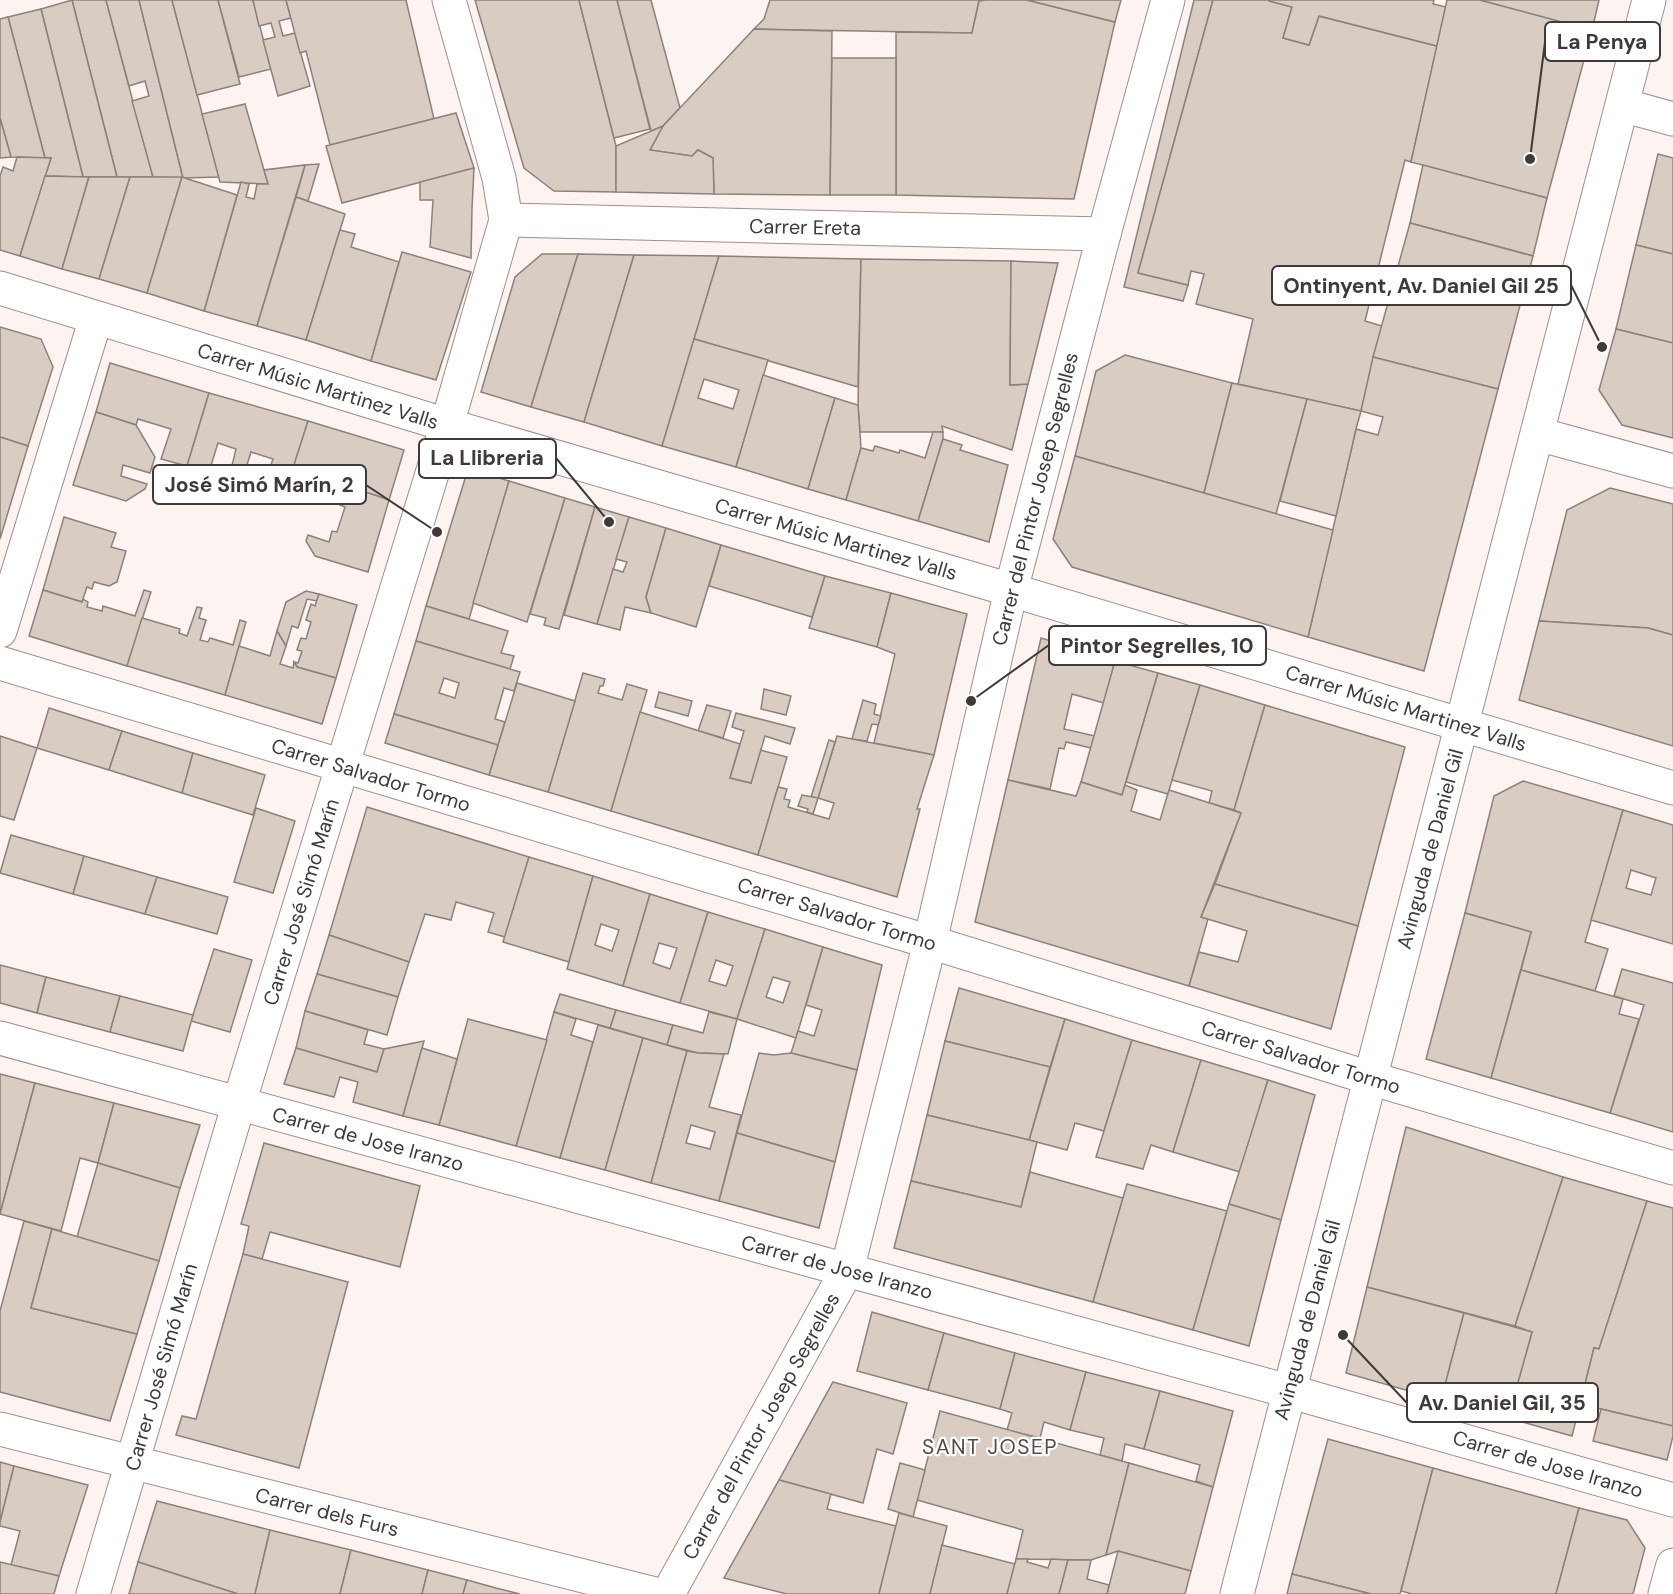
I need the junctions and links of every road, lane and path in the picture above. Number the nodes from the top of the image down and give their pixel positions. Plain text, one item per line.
1 (449, 0) edge
2 (1168, 0) edge
3 (1649, 0) edge
4 (1622, 105) junction
5 (1673, 119) edge
6 (507, 220) junction
7 (1104, 234) junction
8 (0, 288) edge
9 (96, 318) junction
10 (447, 425) junction
11 (1538, 434) junction
12 (1673, 471) edge
13 (1011, 590) junction
14 (0, 631) edge
15 (0, 663) edge
16 (1462, 725) junction
17 (343, 766) junction
18 (1673, 788) edge
19 (930, 942) junction
20 (0, 1038) edge
21 (1370, 1078) junction
22 (239, 1103) junction
23 (1673, 1168) edge
24 (847, 1270) junction
25 (1288, 1390) junction
26 (0, 1429) edge
27 (133, 1462) junction
28 (1673, 1500) edge
29 (1673, 1565) edge
30 (93, 1594) edge
31 (655, 1594) edge
32 (668, 1594) edge
33 (1237, 1594) edge
34 (1665, 1594) edge

1 - 6 street, Carrer José Simó Marín
2 - 7 street, Carrer del Pintor Josep Segrelles
3 - 4 street, Avinguda de Daniel Gil
4 - 5 street
4 - 11 street, Avinguda de Daniel Gil
6 - 7 street, Carrer Ereta
6 - 10 street, Carrer José Simó Marín
7 - 13 street, Carrer del Pintor Josep Segrelles
8 - 9 street, Carrer Músic Martinez Valls
9 - 10 street, Carrer Músic Martinez Valls
9 - 14 street
10 - 13 street, Carrer Músic Martinez Valls
10 - 17 street, Carrer José Simó Marín
11 - 12 street
11 - 16 street, Avinguda de Daniel Gil
13 - 16 street, Carrer Músic Martinez Valls
13 - 19 street, Carrer del Pintor Josep Segrelles
15 - 17 street, Carrer Salvador Tormo
16 - 18 street, Carrer Músic Martinez Valls
16 - 21 street, Avinguda de Daniel Gil
17 - 19 street, Carrer Salvador Tormo
17 - 22 street, Carrer José Simó Marín
19 - 21 street, Carrer Salvador Tormo
19 - 24 street, Carrer del Pintor Josep Segrelles
20 - 22 street, Carrer de Jose Iranzo
21 - 23 street, Carrer Salvador Tormo
21 - 25 street, Avinguda de Daniel Gil
22 - 24 street, Carrer de Jose Iranzo
22 - 27 street, Carrer José Simó Marín
24 - 25 street, Carrer de Jose Iranzo
24 - 32 street, Carrer del Pintor Josep Segrelles
25 - 28 street, Carrer de Jose Iranzo
25 - 33 street, Avinguda de Daniel Gil
26 - 27 street, Carrer dels Furs
27 - 30 street, Carrer José Simó Marín
27 - 31 street, Carrer dels Furs
29 - 34 street

